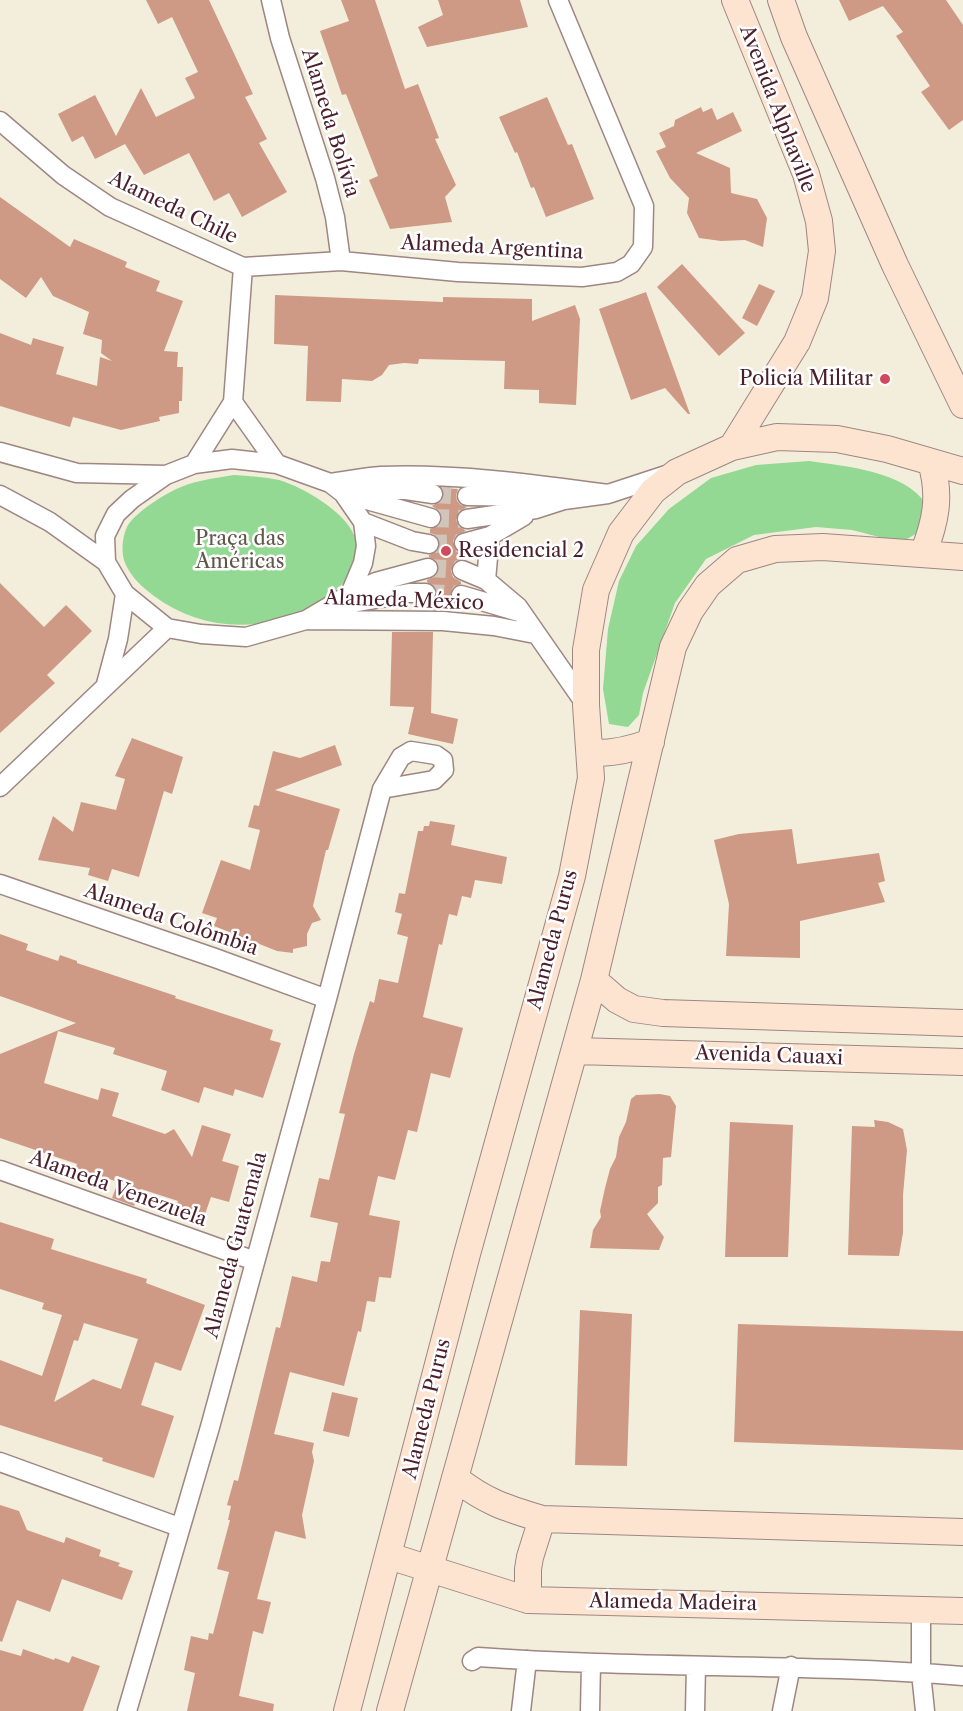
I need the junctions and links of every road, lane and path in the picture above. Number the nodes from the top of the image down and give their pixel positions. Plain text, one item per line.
1 (271, 0) edge
2 (558, 0) edge
3 (735, 0) edge
4 (781, 0) edge
5 (0, 121) edge
6 (341, 261) junction
7 (243, 267) junction
8 (945, 365) junction
9 (963, 391) edge
10 (232, 402) junction
11 (963, 405) edge
12 (732, 447) junction
13 (0, 452) edge
14 (931, 462) junction
15 (194, 464) junction
16 (277, 464) junction
17 (963, 471) edge
18 (676, 472) junction
19 (166, 475) junction
20 (337, 488) junction
21 (433, 494) tunnel mouth
22 (608, 494) junction
23 (0, 495) edge
24 (467, 496) tunnel mouth
25 (564, 500) junction
26 (536, 509) junction
27 (430, 518) tunnel mouth
28 (466, 519) tunnel mouth
29 (363, 522) junction
30 (490, 536) junction
31 (464, 543) tunnel mouth
32 (429, 544) tunnel mouth
33 (923, 554) junction
34 (963, 557) edge
35 (106, 562) junction
36 (428, 568) tunnel mouth
37 (462, 570) tunnel mouth
38 (486, 580) junction
39 (426, 593) tunnel mouth
40 (125, 594) junction
41 (350, 594) junction
42 (461, 594) tunnel mouth
43 (329, 607) junction
44 (522, 614) junction
45 (306, 620) junction
46 (167, 628) junction
47 (535, 634) junction
48 (106, 686) junction
49 (586, 705) junction
50 (651, 742) junction
51 (590, 753) junction
52 (0, 787) edge
53 (382, 789) dead end
54 (0, 884) edge
55 (594, 980) junction
56 (327, 999) junction
57 (683, 1014) junction
58 (961, 1023) edge
59 (574, 1051) junction
60 (678, 1053) junction
61 (959, 1062) edge
62 (0, 1170) edge
63 (255, 1261) junction
64 (0, 1462) edge
65 (455, 1478) junction
66 (542, 1519) junction
67 (179, 1527) junction
68 (963, 1532) edge
69 (389, 1556) junction
70 (429, 1569) junction
71 (528, 1600) junction
72 (921, 1610) junction
73 (963, 1611) edge
74 (527, 1660) junction
75 (472, 1661) dead end
76 (591, 1664) junction
77 (696, 1666) junction
78 (791, 1666) junction
79 (921, 1673) junction
80 (963, 1676) edge
81 (127, 1711) edge
82 (347, 1711) edge
83 (390, 1711) edge
84 (521, 1711) edge
85 (590, 1711) edge
86 (695, 1711) edge
87 (782, 1711) edge
88 (925, 1711) edge

1 - 6 street, Alameda Bolívia
2 - 6 street, Alameda Argentina
3 - 12 main road, Avenida Alphaville
4 - 8 main road
5 - 7 street, Alameda Chile
6 - 7 street, Alameda Argentina
7 - 10 street
8 - 9 main road
8 - 11 main road
10 - 15 street
10 - 16 street
12 - 14 main road, Alameda Purus
12 - 18 main road, Alameda Purus
13 - 19 street
14 - 17 main road, Alameda Purus
14 - 33 main road
15 - 16 street
15 - 19 street
16 - 20 street
18 - 22 street
18 - 49 main road, Alameda Purus
19 - 35 street
20 - 21 street
20 - 22 street
20 - 27 street
20 - 29 street
22 - 25 street
23 - 35 street
24 - 25 street
25 - 26 street
26 - 28 street
26 - 30 street
29 - 32 street
29 - 41 street
30 - 31 street
30 - 38 street
33 - 34 main road
33 - 50 main road
35 - 40 street
36 - 41 street
37 - 38 street
38 - 44 street
39 - 43 street
40 - 46 street
40 - 48 street
41 - 43 street
42 - 44 street
43 - 45 street
44 - 47 street
45 - 46 street
45 - 47 street, Alameda México
46 - 48 street
47 - 49 street
48 - 52 street
49 - 51 main road, Alameda Purus
50 - 51 main road
50 - 55 main road
51 - 69 main road, Alameda Purus
53 - 56 street, Alameda Guatemala
54 - 56 street, Alameda Colômbia
55 - 57 main road, Avenida Cauaxi
55 - 59 main road
56 - 63 street, Alameda Guatemala
57 - 58 main road, Avenida Cauaxi
57 - 60 main road
58 - 61 main road
59 - 60 main road, Avenida Cauaxi
59 - 65 main road
60 - 61 main road, Avenida Cauaxi
62 - 63 street, Alameda Venezuela
63 - 67 street, Alameda Guatemala
64 - 67 street
65 - 66 main road
65 - 70 main road
66 - 68 main road
66 - 71 main road
67 - 81 street, Alameda Guatemala
69 - 70 main road, Alameda Madeira
69 - 82 main road, Alameda Purus
70 - 71 main road, Alameda Madeira
70 - 83 main road
71 - 72 main road, Alameda Madeira
72 - 73 main road, Alameda Madeira
72 - 79 street
74 - 75 street
74 - 76 street
74 - 84 street
76 - 77 street
76 - 85 street
77 - 78 street
77 - 86 street
78 - 79 street
78 - 87 street
79 - 80 street
79 - 88 street

